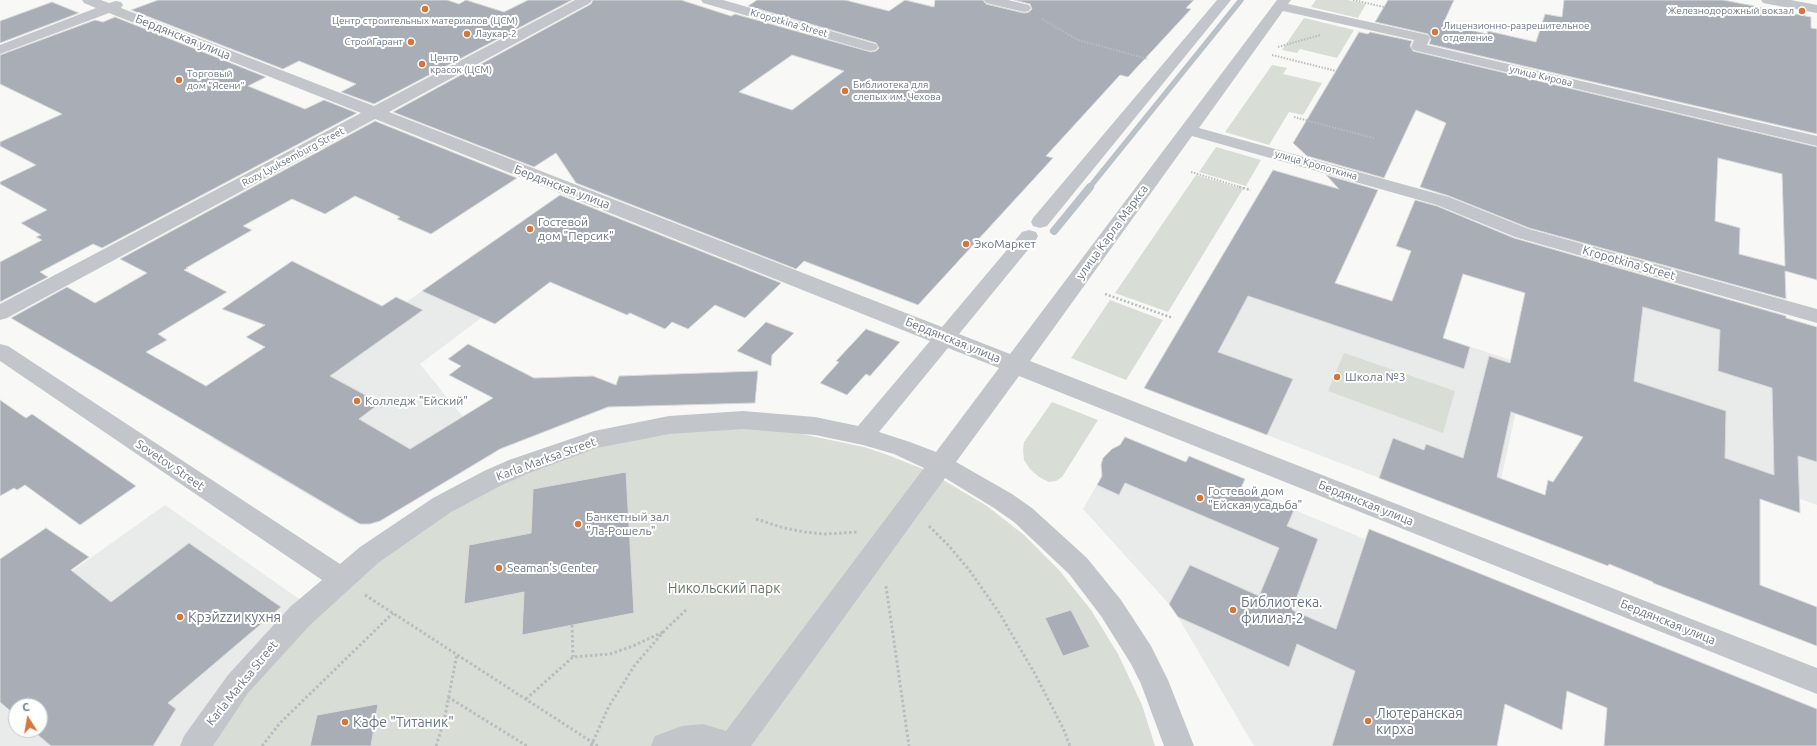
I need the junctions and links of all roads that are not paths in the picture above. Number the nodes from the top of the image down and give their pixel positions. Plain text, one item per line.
1 (89, 0) edge
2 (130, 0) edge
3 (585, 0) edge
4 (708, 0) edge
5 (991, 0) edge
6 (1224, 0) edge
7 (1768, 0) edge
8 (1282, 3) edge
9 (110, 8) junction
10 (1024, 8) road end
11 (1817, 9) edge
12 (871, 47) dead end
13 (0, 50) edge
14 (374, 113) junction
15 (1188, 130) junction
16 (1817, 141) edge
17 (0, 313) edge
18 (1817, 316) edge
19 (945, 337) junction
20 (0, 351) edge
21 (1015, 365) junction
22 (863, 436) junction
23 (941, 465) junction
24 (340, 578) junction
25 (1817, 681) edge
26 (195, 746) edge
27 (666, 746) edge
28 (726, 746) edge
29 (733, 746) edge
30 (1179, 746) edge

1 - 9 street, Бердянская улица
2 - 9 street
3 - 14 street, Rozy Lyuksemburg Street
4 - 12 street, Kropotkina Street
5 - 10 street
6 - 19 street
7 - 11 street
8 - 15 street, улица Карла Маркса
8 - 16 street, улица Кирова
9 - 13 street
9 - 14 street, Бердянская улица
14 - 17 street, Rozy Lyuksemburg Street
14 - 19 street, Бердянская улица
15 - 18 street, улица Кропоткина
15 - 21 street, улица Карла Маркса
19 - 21 street, Бердянская улица
19 - 22 street
20 - 24 street, Sovetov Street
21 - 23 street, улица Карла Маркса
21 - 25 street, Бердянская улица
22 - 23 street, Karla Marksa Street
22 - 24 street, Karla Marksa Street
23 - 29 street, улица Карла Маркса
23 - 30 street
24 - 26 street, Karla Marksa Street
27 - 28 street

